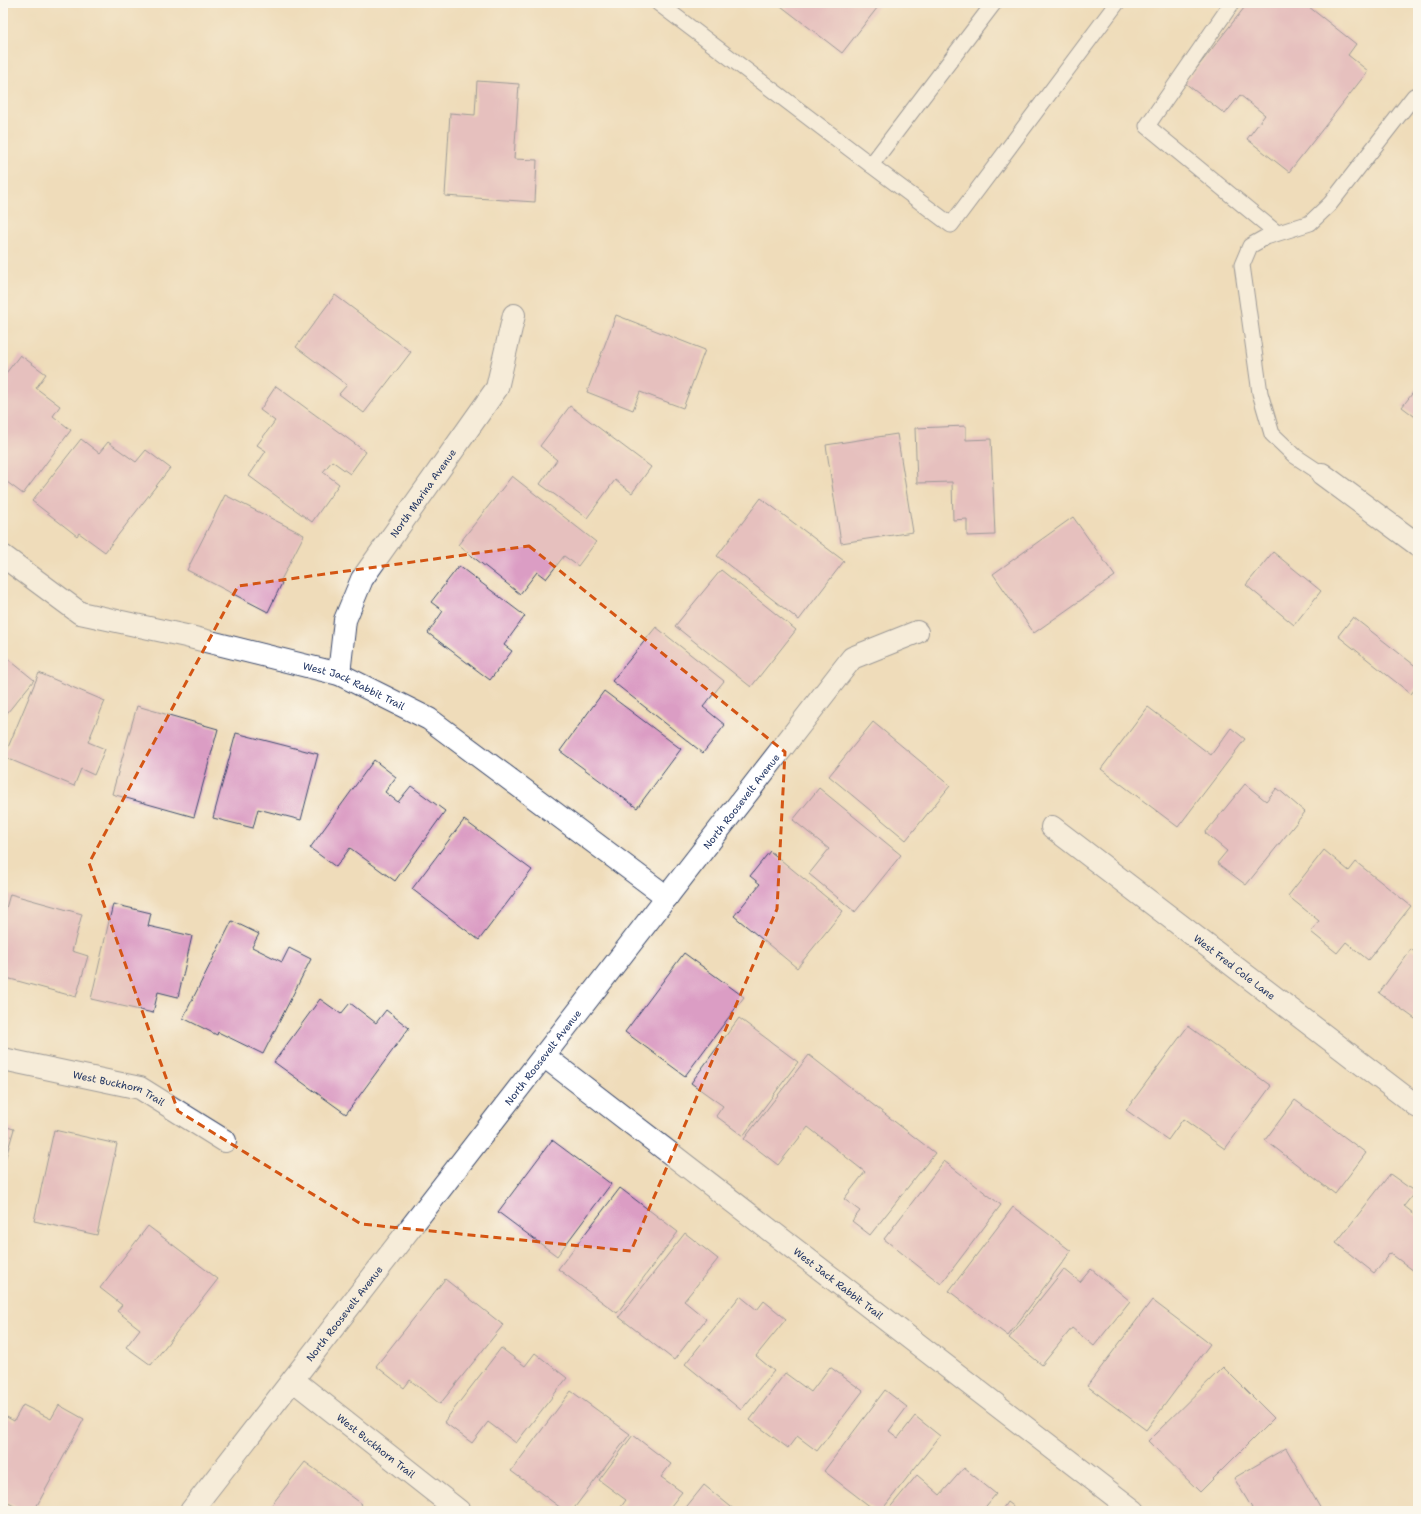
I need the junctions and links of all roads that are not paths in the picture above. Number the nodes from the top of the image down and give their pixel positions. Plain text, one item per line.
1 (658, 3) edge
2 (994, 3) edge
3 (1117, 3) edge
4 (1232, 3) edge
5 (1414, 96) dead end
6 (871, 165) junction
7 (1277, 233) junction
8 (514, 314) dead end
9 (1322, 474) joint
10 (1418, 545) edge
11 (3, 556) edge
12 (917, 632) dead end
13 (339, 674) junction
14 (1052, 827) dead end
15 (667, 896) junction
16 (544, 1056) junction
17 (3, 1059) edge
18 (1418, 1107) edge
19 (225, 1142) dead end
20 (293, 1380) junction
21 (191, 1511) edge
22 (459, 1511) edge
23 (1134, 1511) edge

1 - 6 lane
2 - 6 lane
3 - 6 lane
4 - 7 lane
5 - 7 lane
7 - 9 lane
8 - 13 street, North Marina Avenue
9 - 10 street
11 - 13 street, West Jack Rabbit Trail
12 - 15 street, North Roosevelt Avenue
13 - 15 street, West Jack Rabbit Trail
14 - 18 street, West Fred Cole Lane
15 - 16 street, North Roosevelt Avenue
16 - 20 street, North Roosevelt Avenue
16 - 23 street, West Jack Rabbit Trail
17 - 19 street, West Buckhorn Trail
20 - 21 street, North Roosevelt Avenue
20 - 22 street, West Buckhorn Trail

